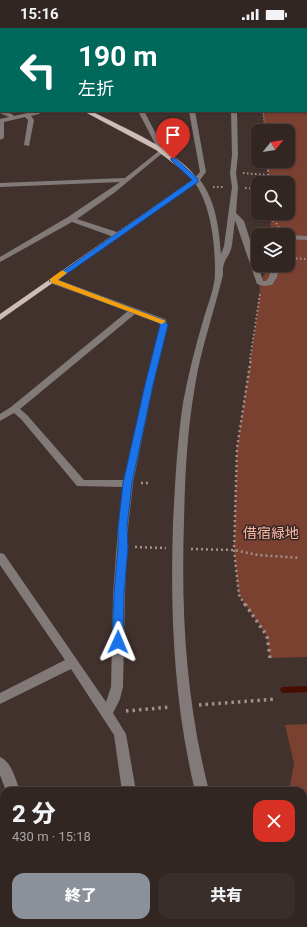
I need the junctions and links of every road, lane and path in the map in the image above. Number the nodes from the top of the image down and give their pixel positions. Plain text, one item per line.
1 (0, 112) edge
2 (37, 112) edge
3 (88, 112) edge
4 (142, 112) edge
5 (192, 112) edge
6 (234, 112) edge
7 (263, 112) edge
8 (27, 116) junction
9 (12, 118) junction
10 (0, 121) edge
11 (264, 124) edge
12 (1, 138) dead end
13 (27, 145) dead end
14 (162, 151) junction
15 (268, 168) edge
16 (238, 173) dead end
17 (268, 175) joint
18 (127, 180) junction
19 (196, 180) junction
20 (0, 185) edge
21 (210, 187) dead end
22 (230, 187) dead end
23 (240, 187) dead end
24 (251, 188) edge
25 (231, 212) junction
26 (71, 219) junction
27 (272, 220) edge
28 (279, 228) edge
29 (117, 235) junction
30 (295, 237) edge
31 (307, 238) edge
32 (295, 258) edge
33 (307, 259) edge
34 (0, 260) edge
35 (219, 263) junction
36 (274, 272) edge
37 (53, 281) junction
38 (264, 284) junction
39 (134, 311) junction
40 (0, 318) edge
41 (14, 409) junction
42 (0, 418) edge
43 (128, 483) junction
44 (130, 547) dead end
45 (166, 548) dead end
46 (187, 549) dead end
47 (234, 550) junction
48 (0, 557) edge
49 (300, 558) dead end
50 (270, 658) dead end
51 (73, 662) junction
52 (0, 699) edge
53 (276, 699) dead end
54 (196, 705) dead end
55 (170, 707) dead end
56 (126, 711) dead end
57 (107, 714) junction
58 (0, 763) edge
59 (12, 787) edge
60 (128, 787) edge
61 (201, 787) edge

1 - 9 street
2 - 8 street
3 - 14 main road
4 - 14 street
5 - 19 street
6 - 25 street
7 - 11 path
8 - 9 street
8 - 13 street
9 - 10 street
10 - 12 street
14 - 18 street
14 - 19 main road
15 - 17 path
16 - 17 path
18 - 20 street
18 - 26 street
19 - 29 main road
19 - 35 street
21 - 22 path
23 - 24 path
25 - 35 street
25 - 38 street
26 - 29 street
26 - 34 street
27 - 28 path
29 - 37 main road
30 - 31 street
32 - 33 path
35 - 61 street
36 - 38 street
37 - 39 street
37 - 40 main road
38 - 47 path
39 - 41 street
39 - 43 street
41 - 42 street
41 - 43 street
43 - 57 street
44 - 45 path
46 - 47 path
47 - 49 path
47 - 50 path
48 - 51 street
51 - 52 street
51 - 57 street
53 - 54 path
55 - 56 path
57 - 60 street
58 - 59 street

